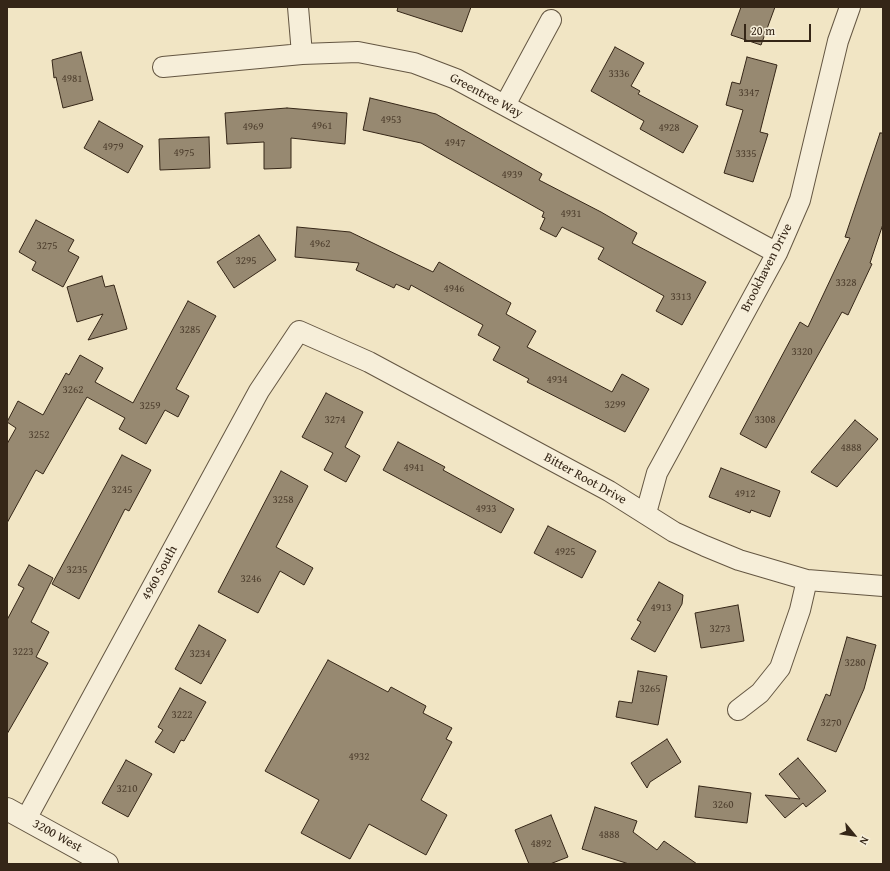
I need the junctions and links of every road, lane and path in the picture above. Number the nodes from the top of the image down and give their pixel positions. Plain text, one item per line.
1 (298, 7) edge
2 (850, 7) edge
3 (550, 20) dead end
4 (302, 54) junction
5 (163, 67) dead end
6 (504, 105) junction
7 (777, 253) junction
8 (299, 331) joint
9 (646, 513) junction
10 (807, 580) junction
11 (883, 586) edge
12 (738, 710) dead end
13 (7, 809) edge
14 (26, 819) junction
15 (107, 864) edge

1 - 4 street
2 - 7 street, Brookhaven Drive
3 - 6 street
4 - 5 street, Greentree Way
4 - 6 street, Greentree Way
6 - 7 street, Greentree Way
7 - 9 street, Brookhaven Drive
8 - 9 street, Bitter Root Drive
8 - 14 street, 4960 South
9 - 10 street, Bitter Root Drive
10 - 11 street, Bitter Root Drive
10 - 12 street
13 - 14 street, 3200 West
14 - 15 street, 3200 West

